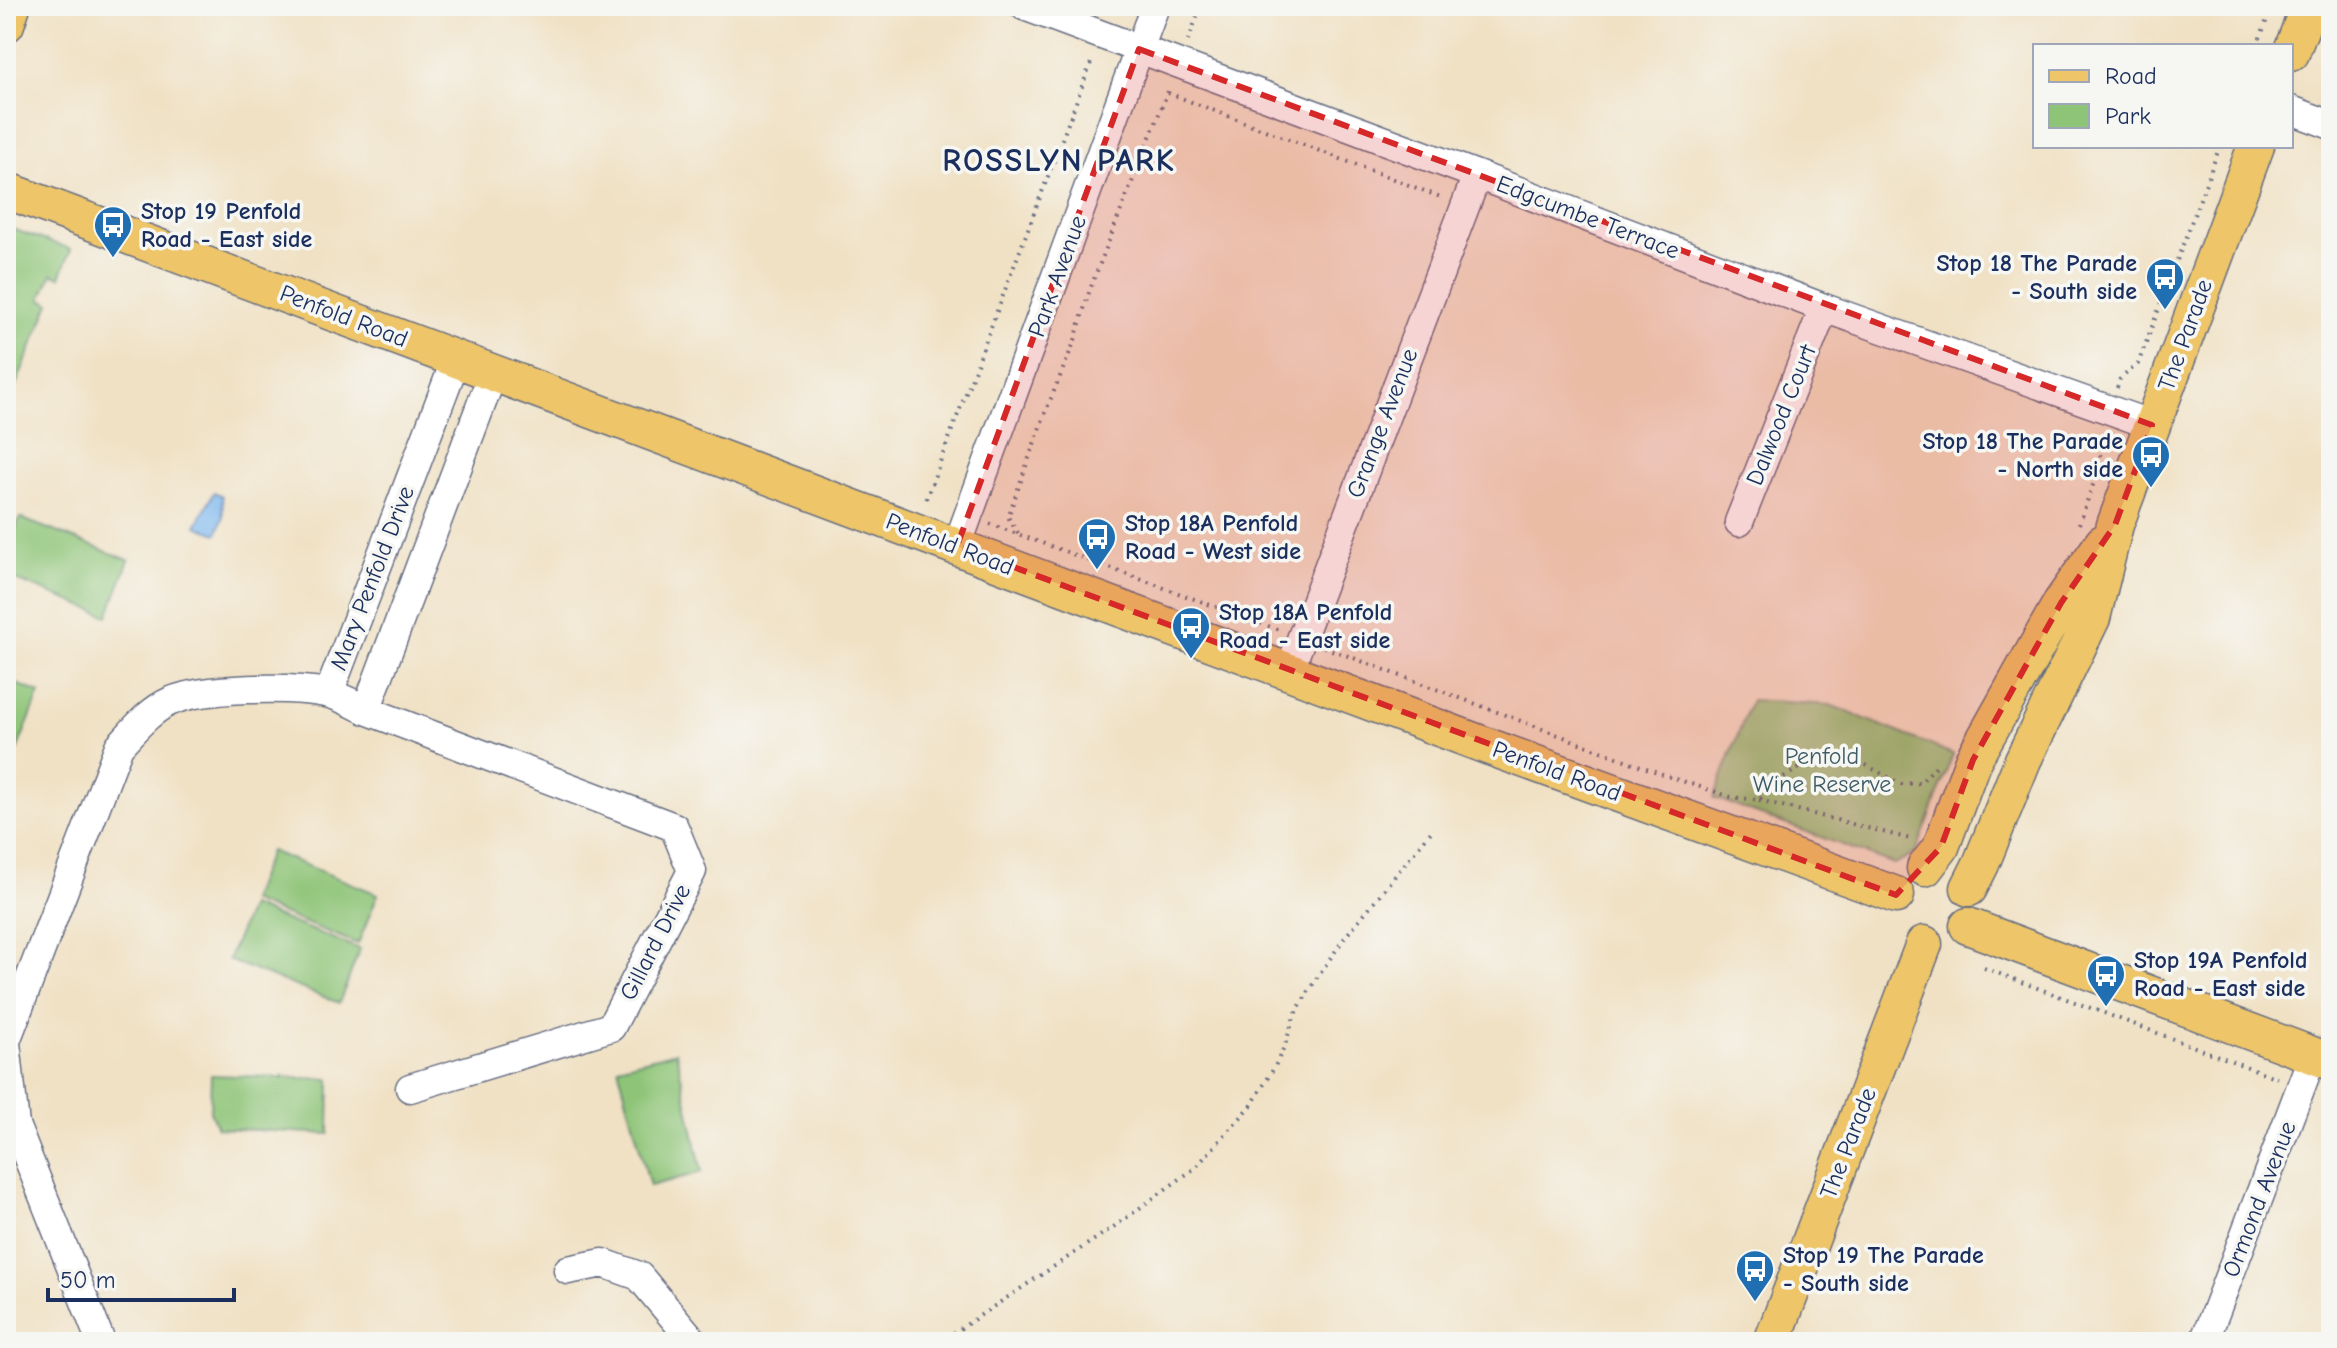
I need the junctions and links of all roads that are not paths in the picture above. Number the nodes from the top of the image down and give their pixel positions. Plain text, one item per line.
1 (12, 6) edge
2 (1024, 6) edge
3 (1155, 6) edge
4 (2309, 6) edge
5 (6, 24) edge
6 (2293, 48) edge
7 (1139, 49) junction
8 (2293, 111) edge
9 (2331, 125) edge
10 (2255, 148) edge
11 (1477, 175) junction
12 (6, 190) edge
13 (1824, 308) junction
14 (456, 359) junction
15 (493, 373) junction
16 (2152, 425) junction
17 (1739, 522) dead end
18 (2115, 525) junction
19 (957, 546) junction
20 (1295, 655) junction
21 (329, 693) junction
22 (366, 710) junction
23 (1920, 854) junction
24 (1969, 888) junction
25 (1896, 895) junction
26 (1968, 926) junction
27 (1924, 944) junction
28 (6, 1042) edge
29 (2322, 1058) edge
30 (410, 1088) dead end
31 (568, 1270) dead end
32 (101, 1342) edge
33 (694, 1342) edge
34 (1772, 1342) edge
35 (2204, 1342) edge

1 - 5 main road
2 - 7 street, Edgcumbe Terrace
3 - 7 street, Park Avenue
4 - 6 main road
7 - 11 street, Edgcumbe Terrace
7 - 19 street, Park Avenue
8 - 9 street
10 - 16 main road, The Parade
11 - 13 street, Edgcumbe Terrace
11 - 20 street, Grange Avenue
12 - 14 main road, Penfold Road
13 - 16 street, Edgcumbe Terrace
13 - 17 street, Dalwood Court
14 - 15 main road, Penfold Road
14 - 21 street, Mary Penfold Drive
15 - 19 main road, Penfold Road
15 - 22 street, Mary Penfold Drive
16 - 18 main road, The Parade
18 - 23 main road, The Parade
18 - 24 main road, The Parade
19 - 20 main road, Penfold Road
20 - 25 main road, Penfold Road
21 - 22 street, Gillard Drive
21 - 28 street, Mary Penfold Drive
22 - 30 street, Gillard Drive
23 - 24 main road
23 - 25 main road
24 - 26 main road
25 - 27 main road
26 - 27 main road
26 - 29 main road
27 - 34 main road, The Parade
28 - 32 street, Mary Penfold Drive
29 - 35 street, Ormond Avenue
31 - 33 street

